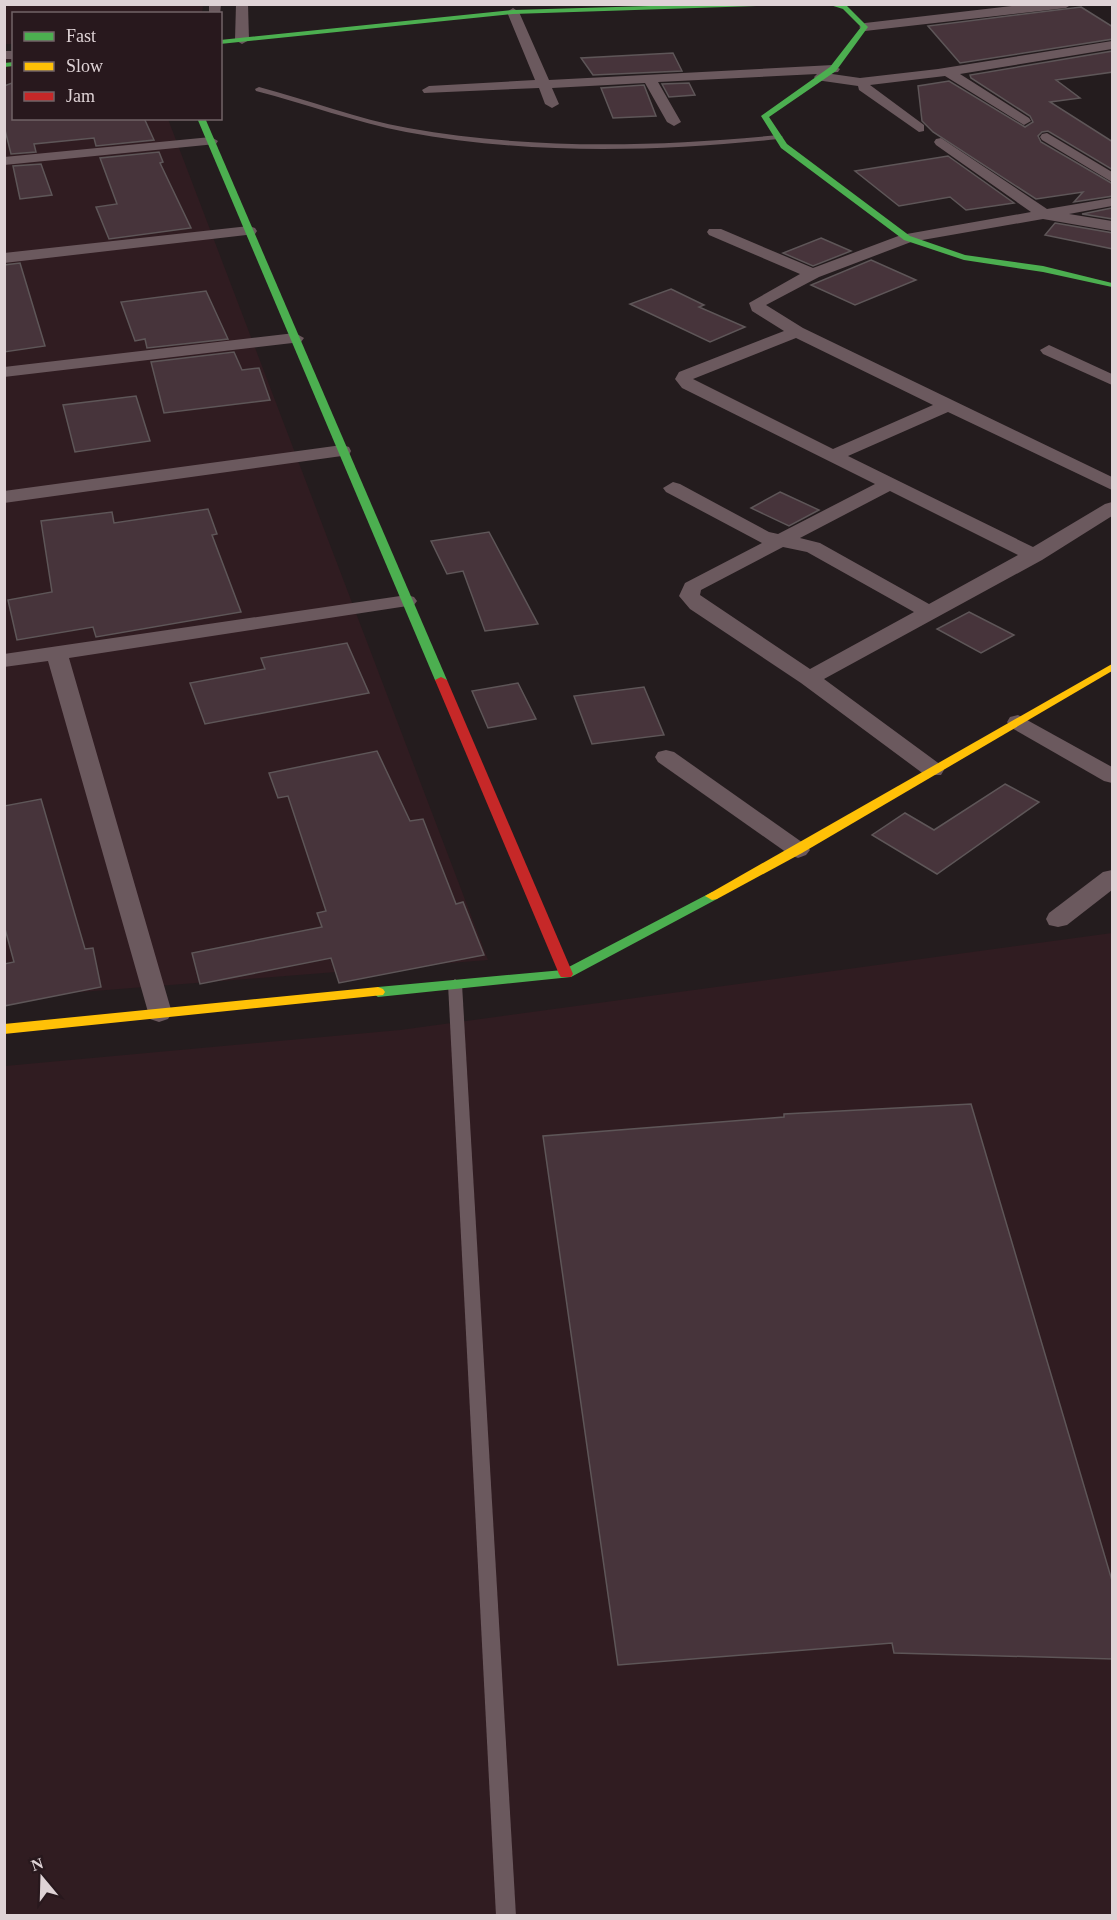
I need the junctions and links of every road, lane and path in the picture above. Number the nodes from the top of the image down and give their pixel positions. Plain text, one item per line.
1 (242, 4) edge
2 (811, 4) edge
3 (830, 4) edge
4 (842, 4) edge
5 (1066, 4) edge
6 (837, 5) edge
7 (613, 7) edge
8 (513, 12) junction
9 (865, 27) junction
10 (242, 40) junction
11 (222, 42) edge
12 (1113, 45) edge
13 (943, 72) junction
14 (821, 76) junction
15 (650, 78) junction
16 (542, 84) junction
17 (864, 87) junction
18 (259, 89) dead end
19 (429, 90) dead end
20 (552, 104) dead end
21 (202, 120) edge
22 (1024, 121) dead end
23 (674, 122) dead end
24 (919, 128) dead end
25 (1047, 137) dead end
26 (778, 138) junction
27 (211, 141) junction
28 (941, 142) dead end
29 (4, 161) edge
30 (1113, 178) edge
31 (1113, 202) edge
32 (1046, 215) junction
33 (1113, 226) edge
34 (249, 231) junction
35 (715, 232) dead end
36 (907, 238) junction
37 (4, 258) edge
38 (813, 274) junction
39 (1113, 285) edge
40 (797, 332) junction
41 (295, 338) junction
42 (1049, 350) dead end
43 (4, 372) edge
44 (1113, 380) edge
45 (948, 405) junction
46 (342, 450) junction
47 (832, 456) junction
48 (889, 484) junction
49 (1113, 484) edge
50 (673, 488) dead end
51 (4, 497) edge
52 (1113, 508) edge
53 (775, 541) junction
54 (1035, 556) junction
55 (407, 601) junction
56 (927, 611) junction
57 (57, 653) junction
58 (4, 661) edge
59 (1113, 667) edge
60 (809, 678) junction
61 (1018, 722) junction
62 (666, 757) dead end
63 (933, 770) junction
64 (1113, 776) edge
65 (798, 850) junction
66 (1113, 878) edge
67 (1058, 919) dead end
68 (566, 974) junction
69 (455, 984) junction
70 (159, 1013) junction
71 (4, 1029) edge
72 (506, 1916) edge

1 - 10 street
2 - 7 street
3 - 6 street
4 - 6 street
5 - 9 street
6 - 9 street
7 - 8 street
8 - 10 street
8 - 16 street
9 - 14 street
10 - 11 street
12 - 13 street
13 - 14 street
13 - 17 street
13 - 22 street
14 - 15 street
14 - 17 street
14 - 26 street
15 - 16 street
15 - 23 street
16 - 19 street
16 - 20 street
17 - 24 street
18 - 26 lane
21 - 27 street
25 - 30 street
26 - 36 street
27 - 29 street
27 - 34 street
28 - 32 street
31 - 32 street
32 - 33 street
32 - 36 street
34 - 37 street
34 - 41 street
35 - 38 street
36 - 38 street
36 - 39 street
38 - 40 street
40 - 45 street
40 - 47 street
41 - 43 street
41 - 46 street
42 - 44 street
45 - 47 street
45 - 49 street
46 - 51 street
46 - 55 street
47 - 48 street
48 - 53 street
48 - 54 street
50 - 53 street
52 - 54 street
53 - 56 street
53 - 60 street
54 - 56 street
55 - 57 street
55 - 68 street
56 - 60 street
57 - 58 street
57 - 70 street
59 - 61 street
60 - 63 street
61 - 63 street
61 - 64 street
62 - 65 street
63 - 65 street
65 - 68 street
66 - 67 street
68 - 69 street
69 - 70 street
69 - 72 lane
70 - 71 street

